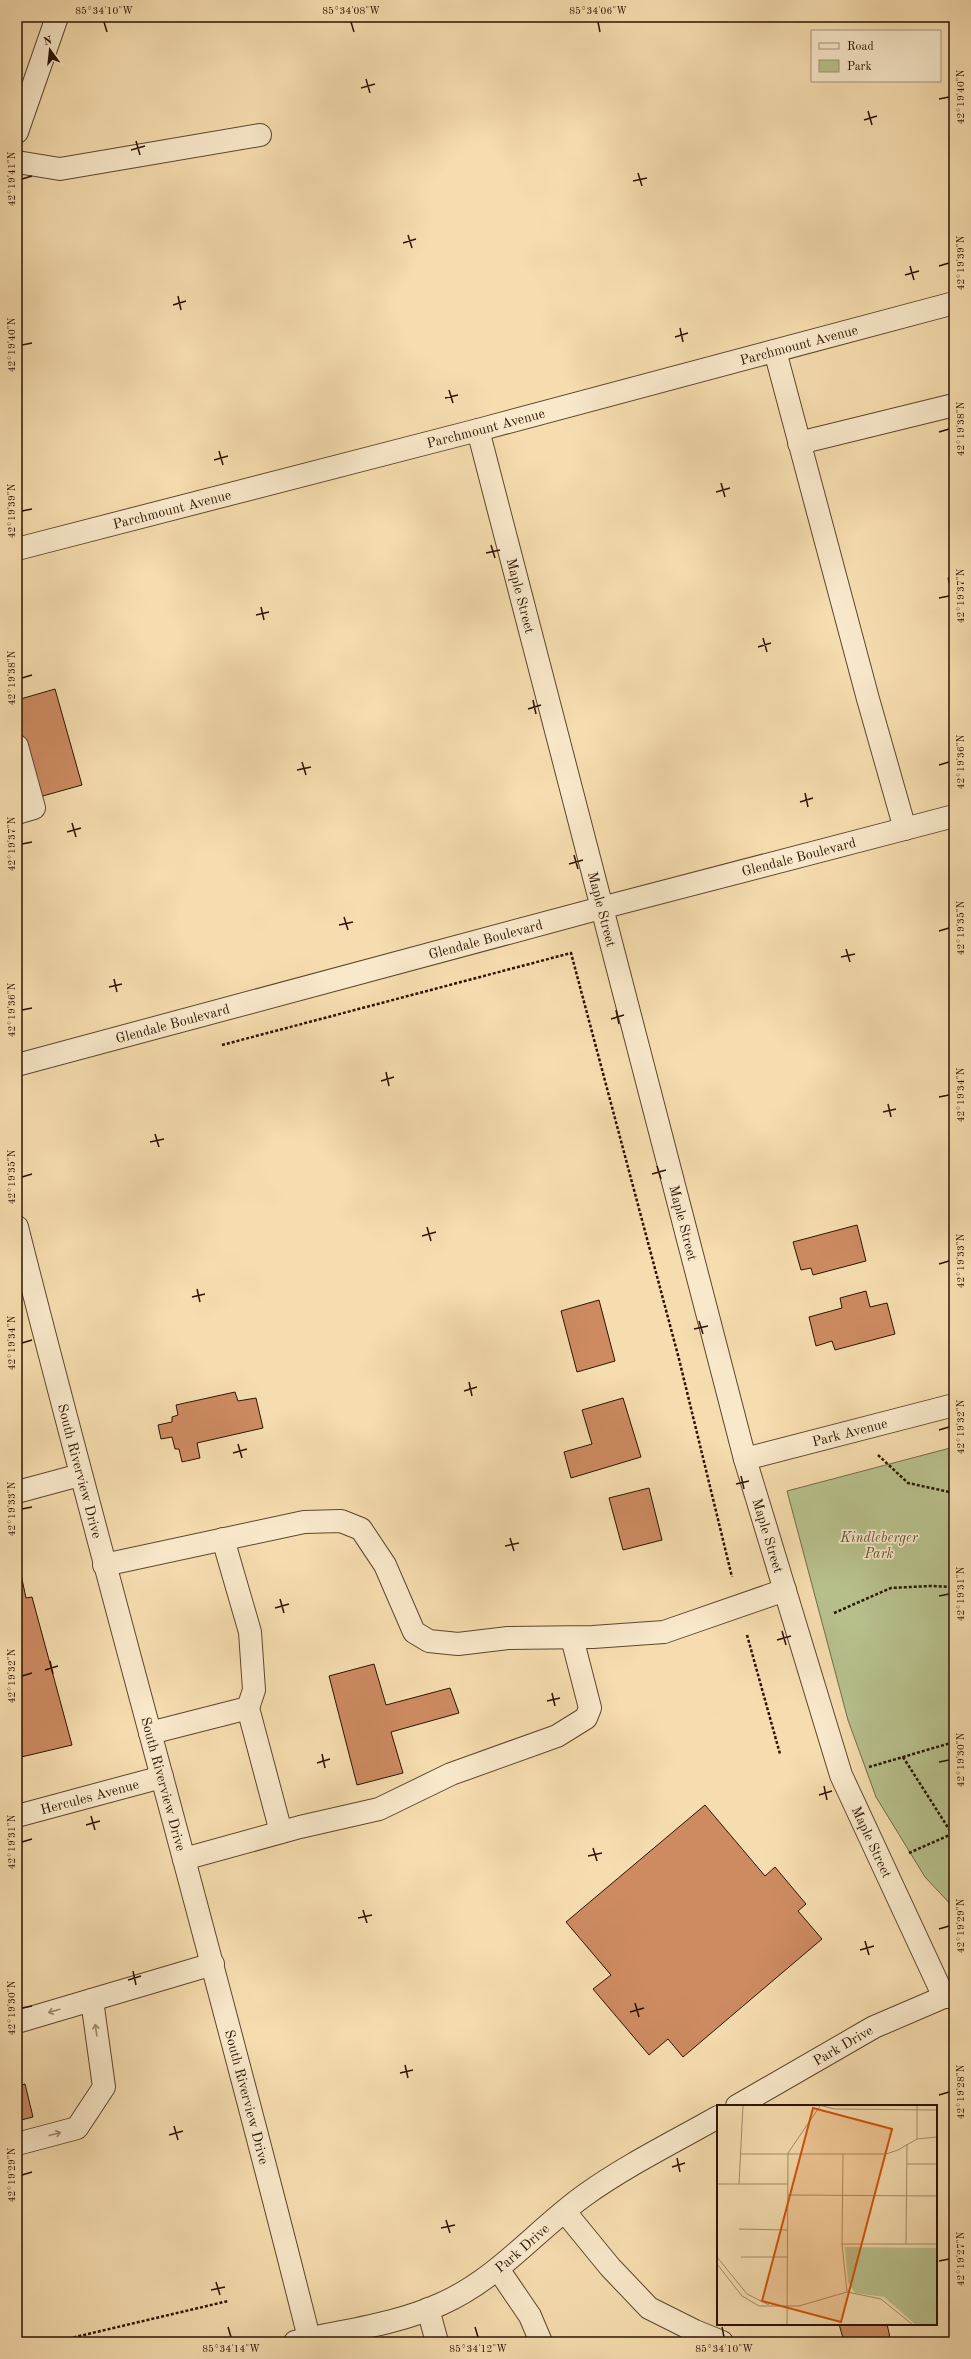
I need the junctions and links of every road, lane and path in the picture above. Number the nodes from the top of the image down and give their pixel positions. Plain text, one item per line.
1 (57, 17) edge
2 (17, 132) edge
3 (260, 135) dead end
4 (17, 162) edge
5 (954, 303) edge
6 (774, 351) junction
7 (954, 405) edge
8 (478, 430) junction
9 (799, 443) junction
10 (17, 550) edge
11 (17, 746) edge
12 (17, 813) edge
13 (954, 816) edge
14 (905, 829) junction
15 (601, 908) junction
16 (222, 1045) dead end
17 (17, 1065) edge
18 (17, 1227) edge
19 (954, 1404) edge
20 (853, 1431) junction
21 (745, 1459) junction
22 (80, 1475) junction
23 (17, 1492) edge
24 (954, 1493) edge
25 (223, 1539) junction
26 (104, 1565) junction
27 (954, 1587) edge
28 (785, 1590) junction
29 (739, 1606) junction
30 (834, 1613) dead end
31 (572, 1638) junction
32 (248, 1708) junction
33 (150, 1733) junction
34 (954, 1742) edge
35 (780, 1754) dead end
36 (902, 1757) junction
37 (842, 1775) junction
38 (162, 1777) junction
39 (17, 1816) edge
40 (280, 1832) junction
41 (953, 1835) edge
42 (184, 1859) junction
43 (883, 1866) junction
44 (212, 1964) junction
45 (949, 1997) edge
46 (92, 2000) junction
47 (17, 2022) edge
48 (739, 2105) edge
49 (717, 2118) edge
50 (17, 2144) edge
51 (565, 2212) junction
52 (498, 2269) junction
53 (228, 2301) dead end
54 (428, 2309) junction
55 (304, 2341) edge
56 (54, 2342) edge
57 (437, 2342) edge
58 (541, 2342) edge
59 (722, 2342) edge

1 - 2 street
3 - 4 street
5 - 6 street, Parchmount Avenue
6 - 8 street, Parchmount Avenue
6 - 9 street
7 - 9 street
8 - 10 street, Parchmount Avenue
8 - 15 street, Maple Street
9 - 14 street
11 - 12 street
13 - 14 street, Glendale Boulevard
14 - 15 street, Glendale Boulevard
15 - 17 street, Glendale Boulevard
15 - 21 street, Maple Street
16 - 29 path
18 - 22 street, South Riverview Drive
19 - 20 street, Park Avenue
20 - 21 street, Park Avenue
20 - 24 path
21 - 28 street, Maple Street
22 - 23 street
22 - 26 street, South Riverview Drive
25 - 26 street
25 - 31 street
25 - 32 street
26 - 33 street, South Riverview Drive
27 - 30 path
28 - 29 street
28 - 37 street, Maple Street
29 - 31 street
29 - 35 path
31 - 40 street
32 - 33 street
32 - 40 street
33 - 38 street, South Riverview Drive
34 - 36 path
36 - 37 path
36 - 41 path
37 - 43 street, Maple Street
38 - 39 street, Hercules Avenue
38 - 42 street, South Riverview Drive
40 - 42 street
41 - 43 path
42 - 44 street, South Riverview Drive
43 - 45 street, Maple Street
44 - 46 street
44 - 55 street, South Riverview Drive
45 - 48 street, Park Drive
46 -> 47 street
50 -> 46 street
49 - 51 street, Park Drive
51 - 52 street, Park Drive
51 - 59 street
52 - 54 street, Park Drive
52 - 58 street
53 - 56 path
54 - 55 street, Park Drive
54 - 57 street

